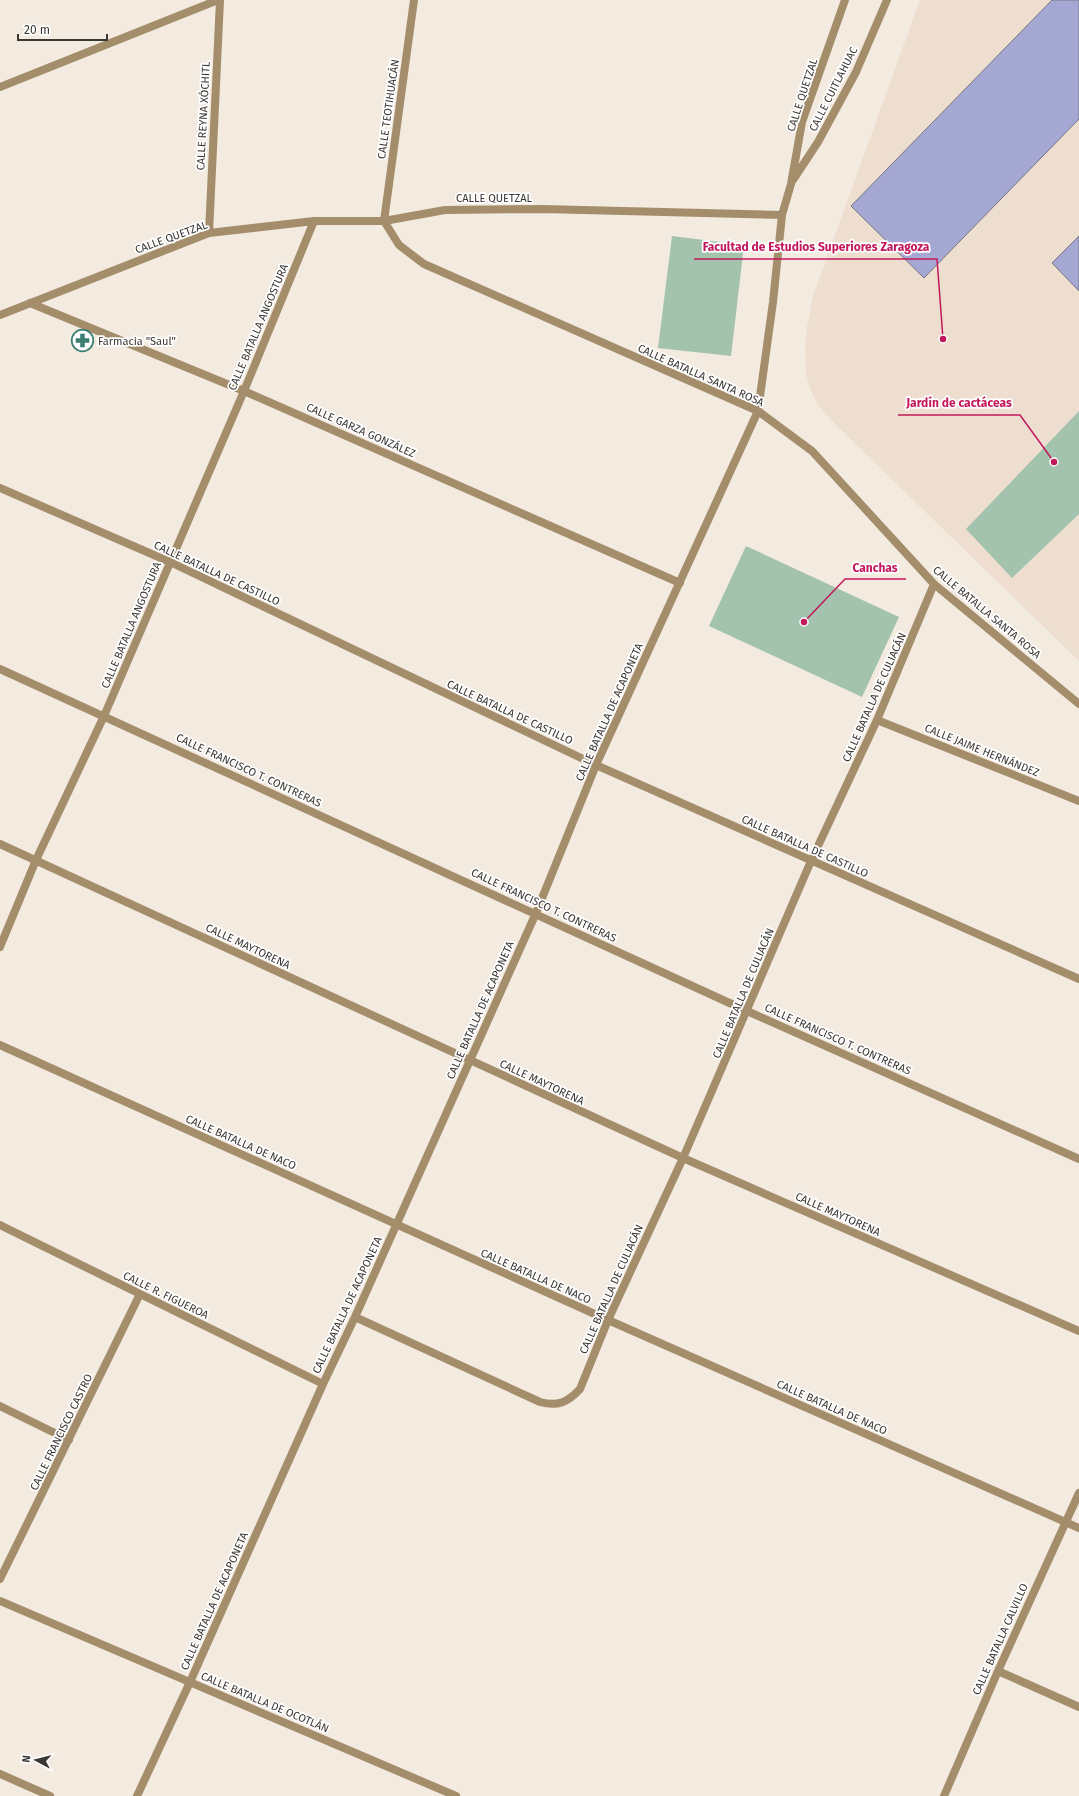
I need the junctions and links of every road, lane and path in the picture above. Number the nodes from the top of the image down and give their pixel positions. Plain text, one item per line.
1 (219, 0) edge
2 (414, 0) edge
3 (845, 0) edge
4 (887, 0) edge
5 (0, 87) edge
6 (791, 184) junction
7 (782, 214) junction
8 (314, 221) junction
9 (384, 221) junction
10 (209, 232) junction
11 (30, 303) junction
12 (0, 315) edge
13 (244, 390) junction
14 (758, 411) junction
15 (0, 488) edge
16 (170, 562) junction
17 (680, 583) junction
18 (934, 584) junction
19 (0, 669) edge
20 (1079, 704) edge
21 (104, 716) junction
22 (877, 720) junction
23 (596, 765) junction
24 (1079, 801) edge
25 (0, 844) edge
26 (36, 860) junction
27 (811, 860) junction
28 (536, 913) junction
29 (0, 947) edge
30 (1079, 979) edge
31 (748, 1011) junction
32 (0, 1045) edge
33 (469, 1060) junction
34 (683, 1158) junction
35 (1079, 1159) edge
36 (0, 1225) edge
37 (396, 1225) junction
38 (140, 1294) junction
39 (355, 1317) junction
40 (608, 1320) junction
41 (1079, 1331) edge
42 (323, 1384) junction
43 (0, 1406) edge
44 (69, 1440) junction
45 (1079, 1493) edge
46 (1065, 1522) junction
47 (1079, 1528) edge
48 (0, 1579) edge
49 (0, 1601) edge
50 (998, 1671) junction
51 (190, 1682) junction
52 (1079, 1707) edge
53 (0, 1774) edge
54 (50, 1796) edge
55 (137, 1796) edge
56 (456, 1796) edge
57 (944, 1796) edge

1 - 5 street
1 - 10 street, CALLE REYNA XÓCHITL
2 - 9 street, CALLE TEOTIHUACÁN
3 - 6 street, CALLE QUETZAL
4 - 6 street, CALLE CUITLAHUAC
6 - 7 street, CALLE QUETZAL
7 - 9 street, CALLE QUETZAL
7 - 14 street, CALLE BATALLA DE ACAPONETA
8 - 9 street, CALLE QUETZAL
8 - 10 street, CALLE QUETZAL
8 - 13 street, CALLE BATALLA ANGOSTURA
9 - 14 street, CALLE BATALLA SANTA ROSA
10 - 11 street, CALLE QUETZAL
11 - 12 street, CALLE QUETZAL
11 - 13 street, CALLE GARZA GONZÁLEZ
13 - 16 street, CALLE BATALLA ANGOSTURA
13 - 17 street, CALLE GARZA GONZÁLEZ
14 - 17 street, CALLE BATALLA DE ACAPONETA
14 - 18 street, CALLE BATALLA SANTA ROSA
15 - 16 street, CALLE BATALLA DE CASTILLO
16 - 21 street, CALLE BATALLA ANGOSTURA
16 - 23 street, CALLE BATALLA DE CASTILLO
17 - 23 street, CALLE BATALLA DE ACAPONETA
18 - 20 street, CALLE BATALLA SANTA ROSA
18 - 22 street, CALLE BATALLA DE CULIACÁN
19 - 21 street, CALLE FRANCISCO T. CONTRERAS
21 - 26 street, CALLE BATALLA ANGOSTURA
21 - 28 street, CALLE FRANCISCO T. CONTRERAS
22 - 24 street, CALLE JAIME HERNÁNDEZ
22 - 27 street, CALLE BATALLA DE CULIACÁN
23 - 27 street, CALLE BATALLA DE CASTILLO
23 - 28 street, CALLE BATALLA DE ACAPONETA
25 - 26 street, CALLE MAYTORENA
26 - 29 street, CALLE BATALLA ANGOSTURA
26 - 33 street, CALLE MAYTORENA
27 - 30 street, CALLE BATALLA DE CASTILLO
27 - 31 street, CALLE BATALLA DE CULIACÁN
28 - 31 street, CALLE FRANCISCO T. CONTRERAS
28 - 33 street, CALLE BATALLA DE ACAPONETA
31 - 34 street, CALLE BATALLA DE CULIACÁN
31 - 35 street, CALLE FRANCISCO T. CONTRERAS
32 - 37 street, CALLE BATALLA DE NACO
33 - 34 street, CALLE MAYTORENA
33 - 37 street, CALLE BATALLA DE ACAPONETA
34 - 40 street, CALLE BATALLA DE CULIACÁN
34 - 41 street, CALLE MAYTORENA
36 - 38 street, CALLE R. FIGUEROA
37 - 39 street, CALLE BATALLA DE ACAPONETA
37 - 40 street, CALLE BATALLA DE NACO
38 - 42 street, CALLE R. FIGUEROA
38 - 44 street, CALLE FRANCISCO CASTRO
39 - 40 street, CALLE BATALLA DE CULIACÁN
39 - 42 street, CALLE BATALLA DE ACAPONETA
40 - 46 street, CALLE BATALLA DE NACO
42 - 51 street, CALLE BATALLA DE ACAPONETA
43 - 44 street
44 - 48 street, CALLE FRANCISCO CASTRO
45 - 46 street, CALLE BATALLA CALVILLO
46 - 47 street, CALLE BATALLA DE NACO
46 - 50 street, CALLE BATALLA CALVILLO
49 - 51 street, CALLE BATALLA DE OCOTLÁN
50 - 52 street
50 - 57 street, CALLE BATALLA CALVILLO
51 - 55 street, CALLE BATALLA DE ACAPONETA
51 - 56 street, CALLE BATALLA DE OCOTLÁN
53 - 54 street

